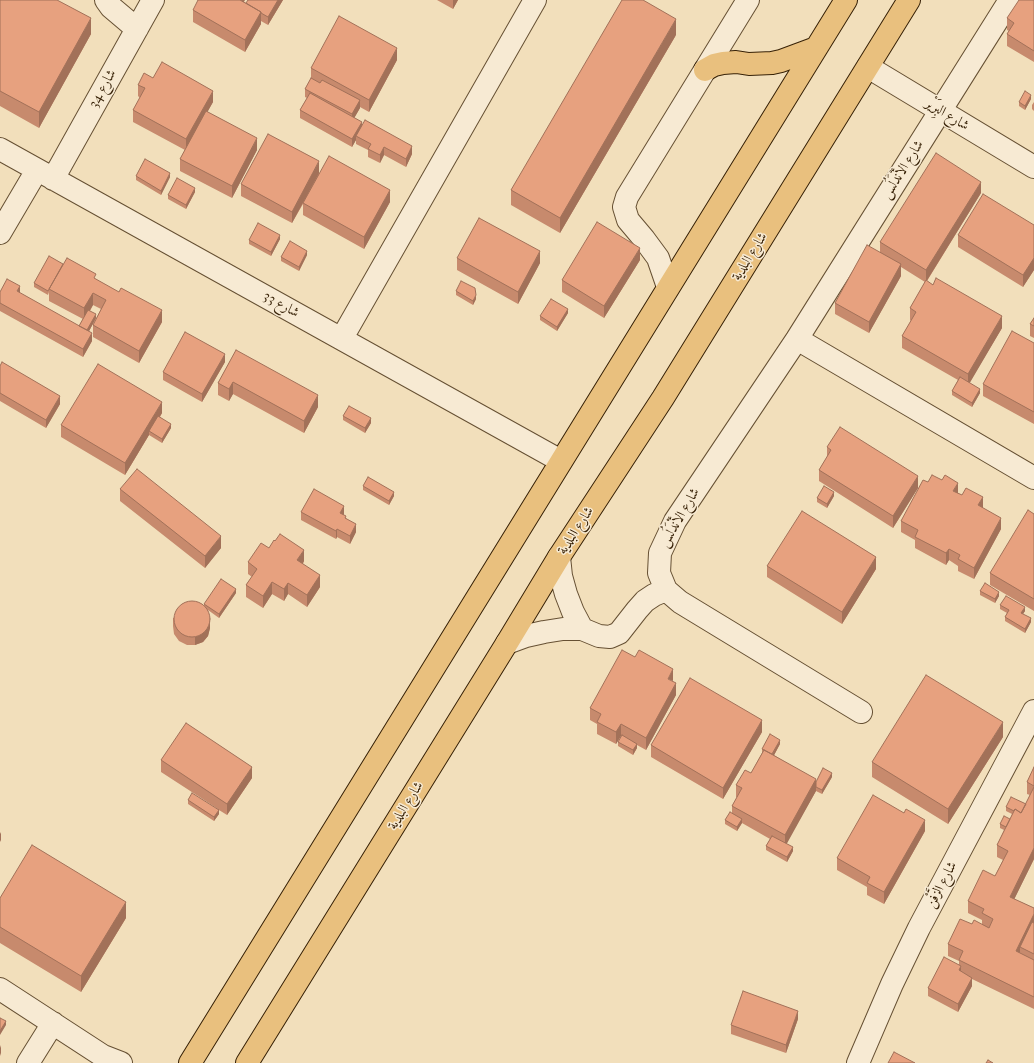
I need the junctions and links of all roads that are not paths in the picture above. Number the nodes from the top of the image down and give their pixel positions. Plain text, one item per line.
1 (106, 0) edge
2 (153, 0) edge
3 (535, 0) edge
4 (748, 0) edge
5 (846, 0) edge
6 (909, 0) edge
7 (1010, 0) edge
8 (137, 29) junction
9 (816, 48) junction
10 (868, 66) junction
11 (705, 70) junction
12 (940, 110) junction
13 (0, 149) edge
14 (1031, 160) edge
15 (45, 174) junction
16 (0, 233) edge
17 (668, 286) junction
18 (342, 338) junction
19 (797, 339) junction
20 (561, 461) junction
21 (1034, 478) edge
22 (559, 557) junction
23 (666, 590) junction
24 (582, 628) junction
25 (507, 643) junction
26 (1034, 711) edge
27 (862, 712) dead end
28 (0, 989) edge
29 (52, 1023) junction
30 (94, 1056) edge
31 (188, 1061) edge
32 (28, 1063) edge
33 (120, 1063) edge
34 (247, 1063) edge
35 (858, 1063) edge

1 - 8 street
2 - 8 street, شارع 34
3 - 18 street
4 - 11 street
5 - 9 main road
6 - 10 main road, شارع البلدية
7 - 12 street, شارع الأنْدَلُس
8 - 15 street, شارع 34
9 - 11 main road
9 - 17 main road
10 - 12 street, شارع البِرَيْر
10 - 22 main road, شارع البلدية
11 - 17 street
12 - 14 street, شارع البِرَيْر
12 - 19 street, شارع الأنْدَلُس
13 - 15 street, شارع 33
15 - 16 street, شارع 34
15 - 18 street, شارع 33
17 - 20 main road
18 - 20 street, شارع 33
19 - 21 street
19 - 23 street, شارع الأنْدَلُس
20 - 31 main road
22 - 24 street
22 - 25 main road, شارع البلدية
23 - 24 street
23 - 27 street, شارع الأنْدَلُس
24 - 25 street
25 - 34 main road, شارع البلدية
26 - 35 street, شارع الزَّفْن
28 - 29 street
29 - 30 street
29 - 32 street
30 - 33 street

